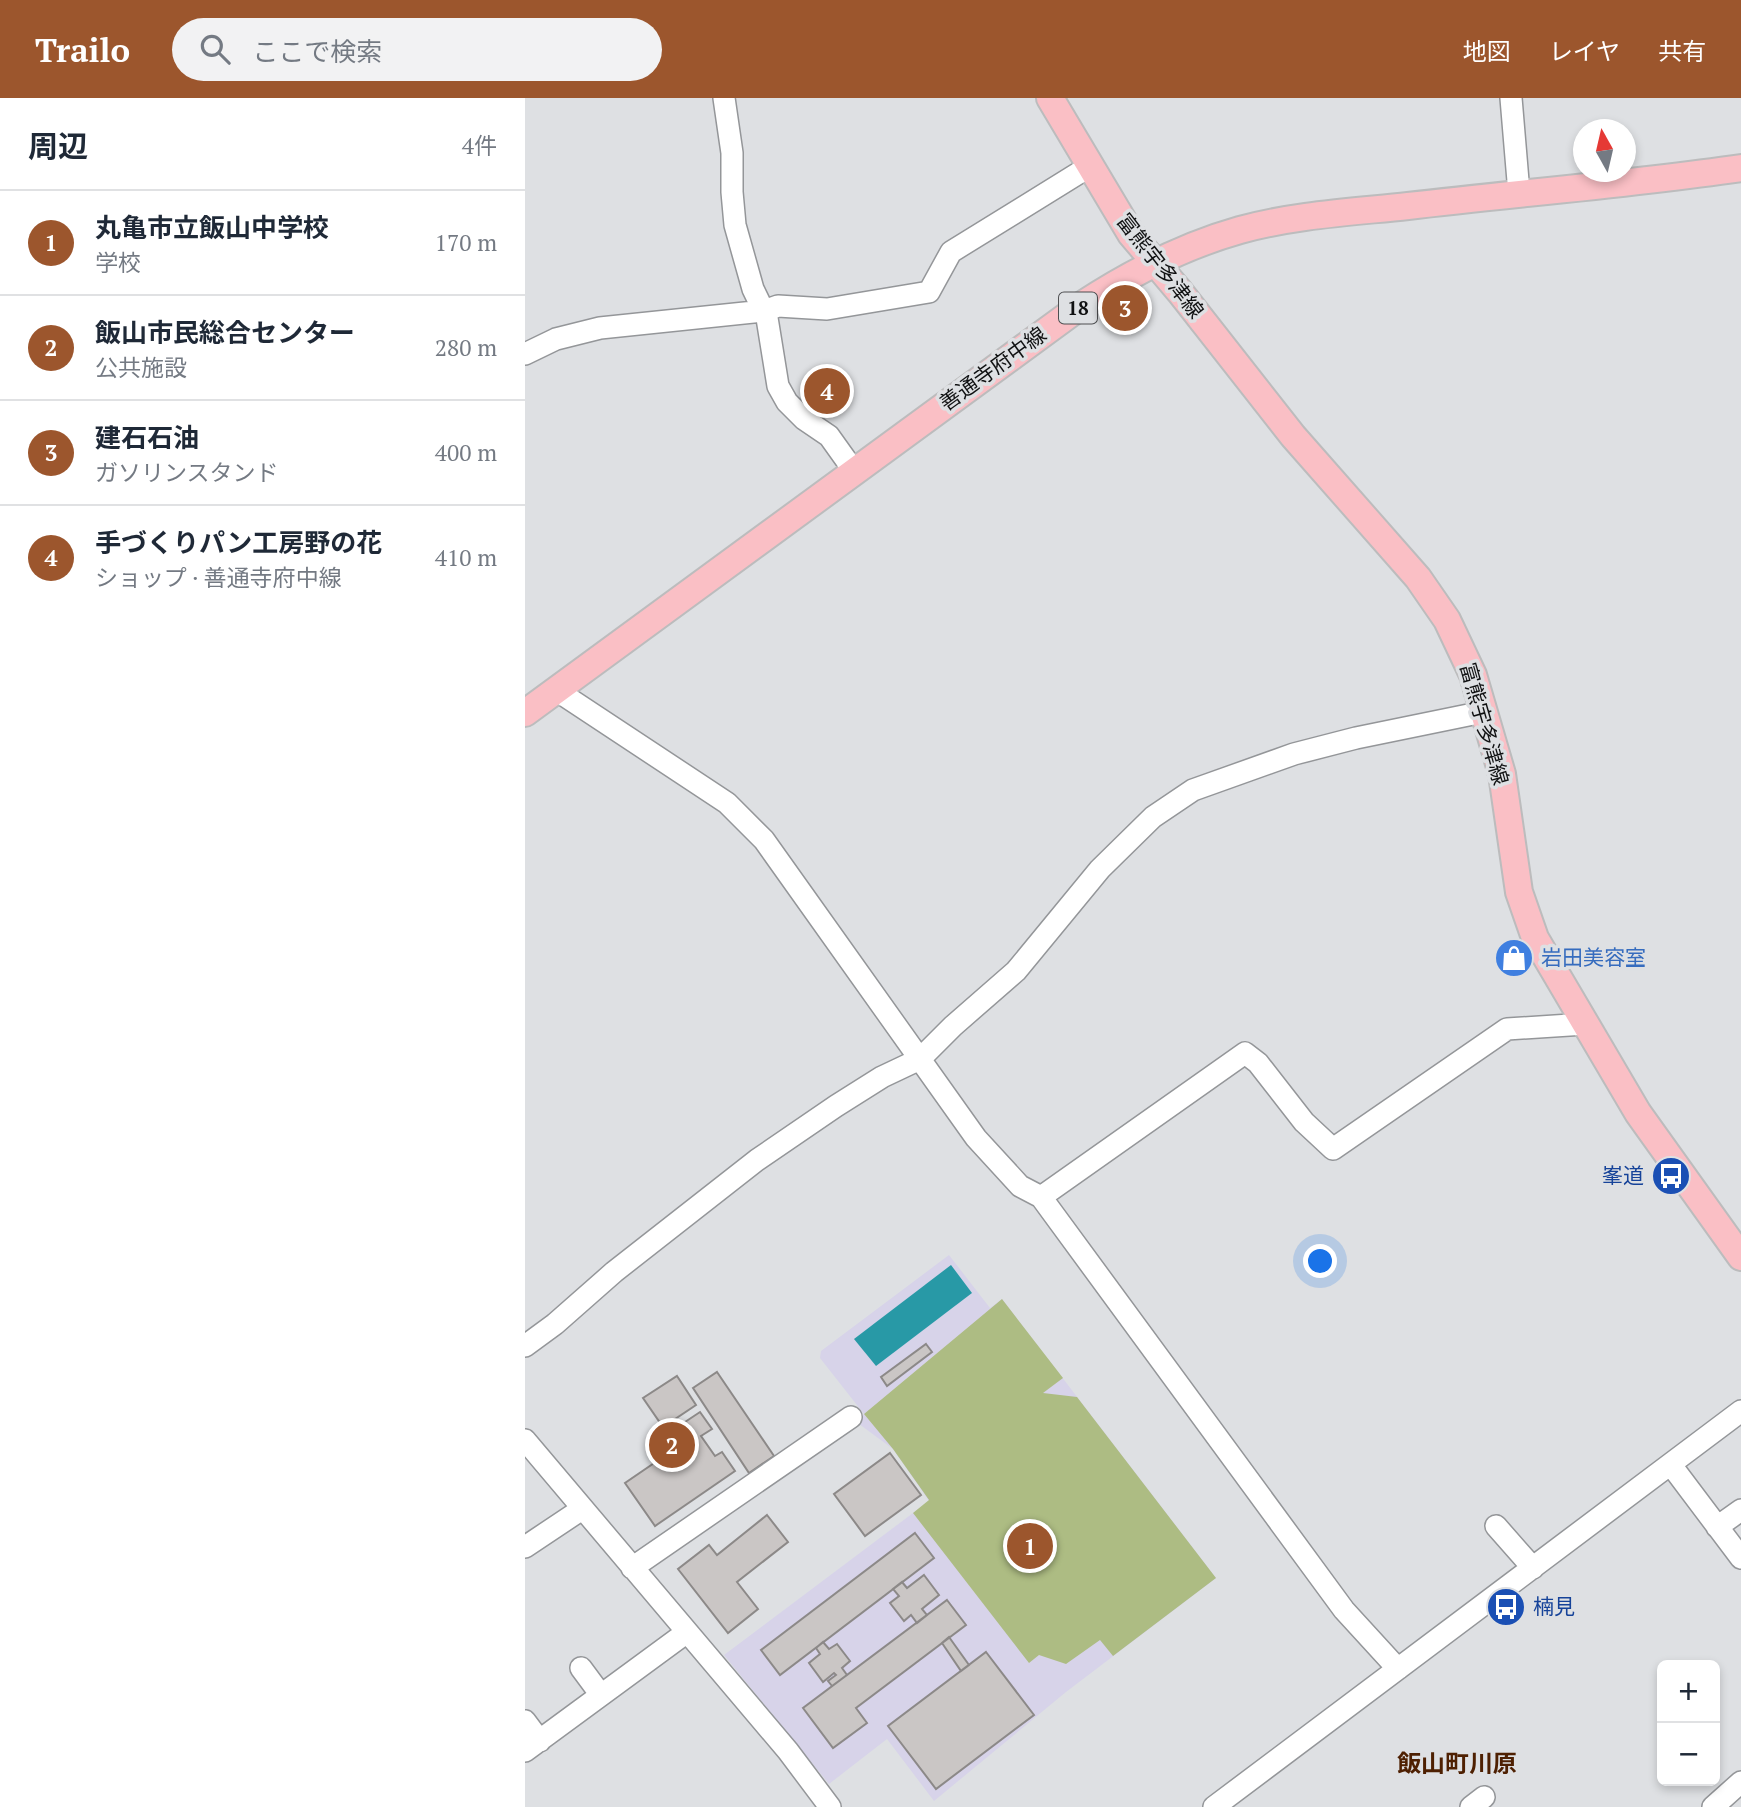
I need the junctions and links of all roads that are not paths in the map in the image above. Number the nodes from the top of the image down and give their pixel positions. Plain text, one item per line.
1 (724, 98) edge
2 (1050, 98) edge
3 (1511, 98) edge
4 (1090, 166) junction
5 (1741, 168) edge
6 (1519, 193) junction
7 (1155, 263) junction
8 (764, 311) junction
9 (525, 354) edge
10 (855, 471) junction
11 (556, 690) junction
12 (1483, 712) junction
13 (525, 713) edge
14 (1585, 1024) junction
15 (920, 1059) junction
16 (1041, 1197) junction
17 (1741, 1257) edge
18 (525, 1346) edge
19 (1741, 1411) edge
20 (851, 1417) dead end
21 (525, 1440) edge
22 (1671, 1465) junction
23 (582, 1509) junction
24 (1741, 1510) edge
25 (1496, 1526) dead end
26 (1717, 1527) junction
27 (525, 1547) edge
28 (1741, 1558) edge
29 (632, 1568) junction
30 (1533, 1569) junction
31 (687, 1632) junction
32 (581, 1668) dead end
33 (1398, 1669) junction
34 (601, 1695) junction
35 (525, 1721) edge
36 (532, 1746) edge
37 (1741, 1782) edge
38 (830, 1807) edge
39 (1214, 1807) edge
40 (1713, 1807) edge

1 - 8 street
2 - 4 main road, 富熊宇多津線
3 - 6 street
4 - 7 main road, 富熊宇多津線
4 - 8 street
5 - 6 main road, 善通寺府中線 / 18
6 - 7 main road, 善通寺府中線 / 18
7 - 10 main road, 善通寺府中線 / 18
7 - 12 main road, 富熊宇多津線
8 - 9 street
8 - 10 street
10 - 11 main road, 善通寺府中線 / 18
11 - 13 main road, 善通寺府中線 / 18
11 - 15 street
12 - 14 main road, 富熊宇多津線
12 - 15 street
14 - 16 street
14 - 17 main road, 富熊宇多津線
15 - 16 street
15 - 18 street
16 - 33 street
19 - 22 street
20 - 29 street
21 - 23 street
22 - 26 street
22 - 30 street
23 - 27 street
23 - 29 street
24 - 26 street
25 - 30 street
26 - 28 street
29 - 31 street
30 - 33 street
31 - 34 street
31 - 38 street
32 - 34 street
33 - 39 street
34 - 36 street
35 - 36 street
37 - 40 street

